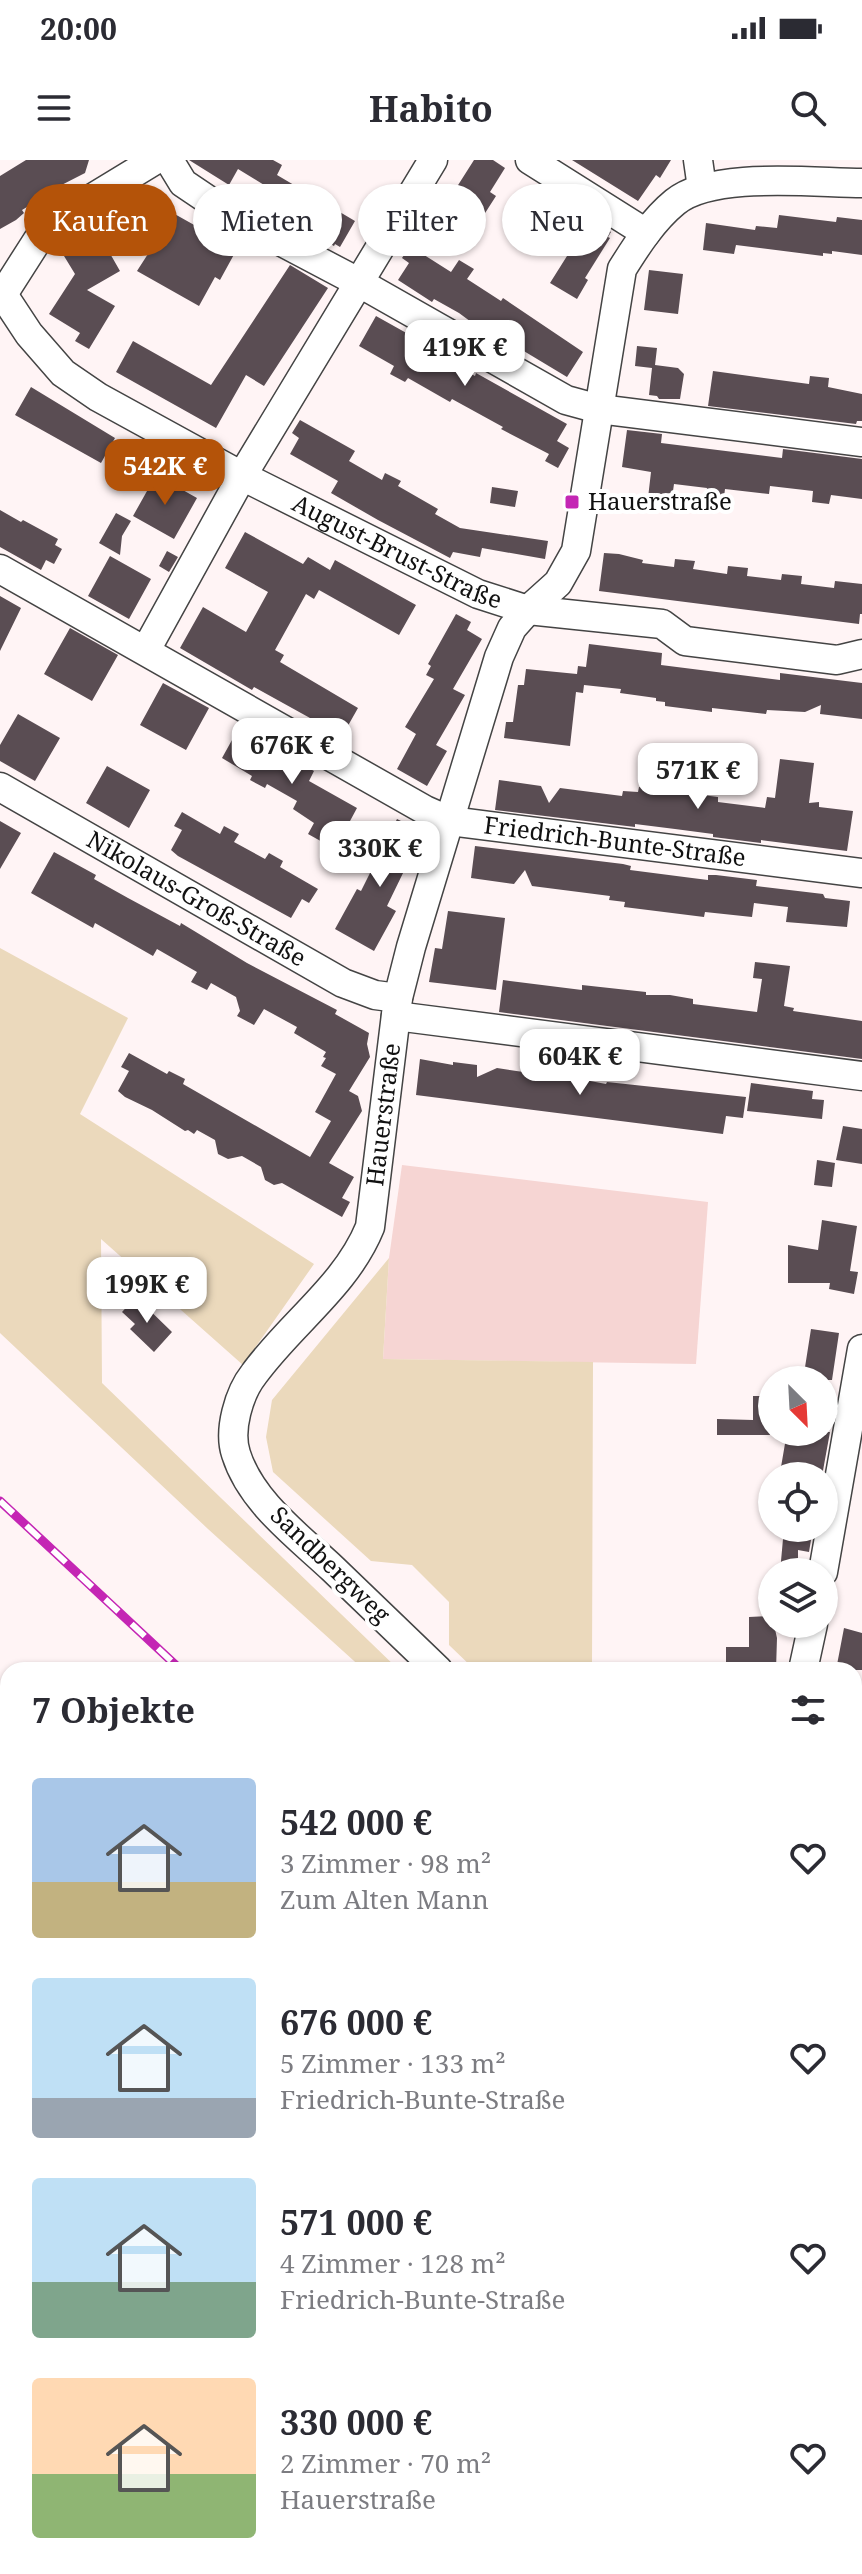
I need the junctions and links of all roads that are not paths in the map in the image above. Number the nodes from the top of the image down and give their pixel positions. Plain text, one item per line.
1 (155, 160) edge
2 (169, 160) edge
3 (433, 160) edge
4 (530, 160) edge
5 (698, 160) edge
6 (862, 183) edge
7 (702, 188) junction
8 (646, 233) junction
9 (358, 282) junction
10 (1, 294) edge
11 (599, 409) junction
12 (862, 442) edge
13 (242, 476) junction
14 (0, 569) edge
15 (528, 610) junction
16 (146, 650) junction
17 (862, 654) edge
18 (0, 787) edge
19 (450, 821) junction
20 (862, 873) edge
21 (397, 1007) junction
22 (862, 1076) edge
23 (862, 1349) edge
24 (234, 1451) joint
25 (825, 1558) edge
26 (810, 1638) edge
27 (430, 1662) edge
28 (805, 1662) edge

1 - 10 street
2 - 9 street
3 - 9 street
4 - 8 street
5 - 7 street
6 - 7 street, Hauerstraße
7 - 8 street, Hauerstraße
8 - 11 street, Hauerstraße
9 - 11 street
9 - 13 street
10 - 13 street, August-Brust-Straße
11 - 12 street
11 - 15 street, Hauerstraße
13 - 15 street, August-Brust-Straße
13 - 16 street
14 - 16 street, Friedrich-Bunte-Straße
15 - 17 street, August-Brust-Straße
15 - 19 street, Hauerstraße
16 - 19 street, Friedrich-Bunte-Straße
18 - 21 street, Nikolaus-Groß-Straße
19 - 20 street, Friedrich-Bunte-Straße
19 - 21 street, Hauerstraße
21 - 22 street, Nikolaus-Groß-Straße
21 - 24 street, Hauerstraße
23 - 25 street
24 - 27 street, Sandbergweg
26 - 28 street

